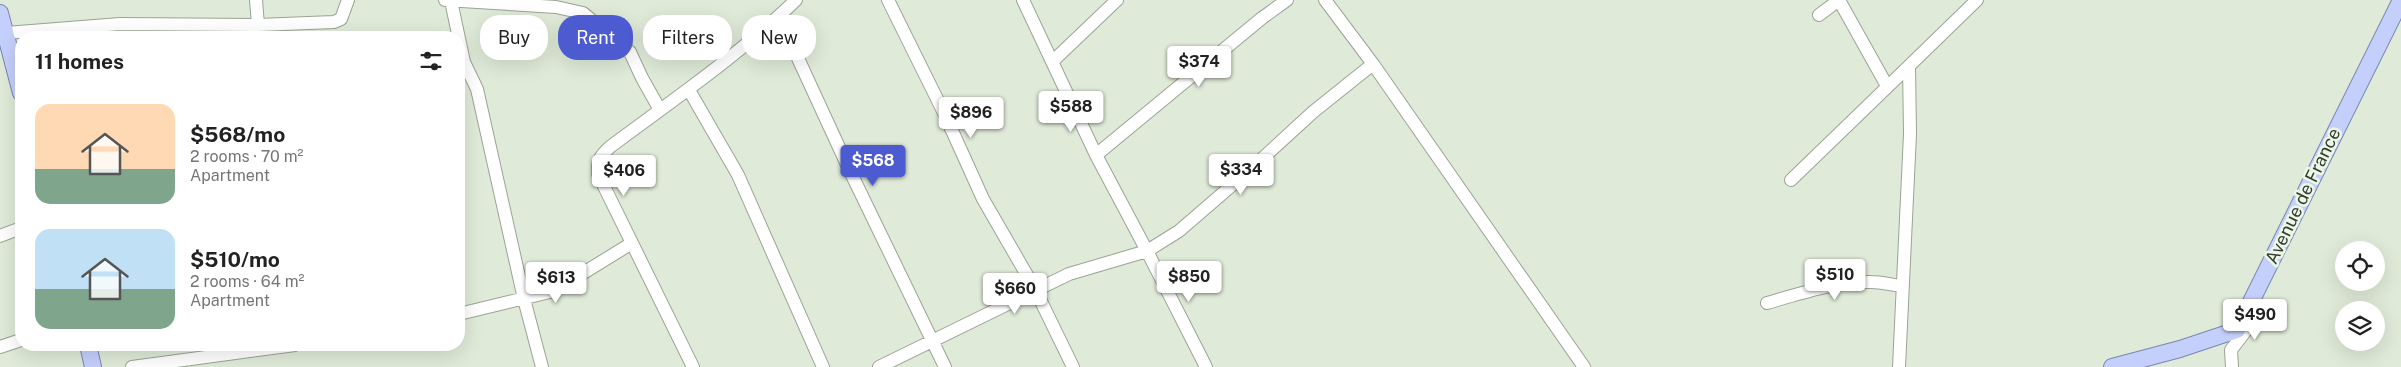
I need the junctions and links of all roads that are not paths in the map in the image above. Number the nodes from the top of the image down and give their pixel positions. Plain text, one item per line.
1 (256, 0) edge
2 (348, 0) edge
3 (448, 0) edge
4 (796, 0) edge
5 (888, 0) edge
6 (1024, 0) edge
7 (1117, 0) edge
8 (1287, 0) edge
9 (1839, 0) edge
10 (1977, 0) edge
11 (2401, 0) edge
12 (1330, 2) edge
13 (781, 15) edge
14 (1819, 15) dead end
15 (2, 23) edge
16 (258, 25) junction
17 (456, 31) edge
18 (742, 47) edge
19 (799, 60) edge
20 (1053, 61) junction
21 (465, 64) edge
22 (1373, 64) junction
23 (1909, 66) junction
24 (15, 71) edge
25 (1887, 86) junction
26 (689, 90) junction
27 (660, 110) junction
28 (1096, 155) junction
29 (1791, 180) dead end
30 (15, 230) edge
31 (0, 236) edge
32 (632, 243) junction
33 (1148, 251) junction
34 (1903, 286) junction
35 (1035, 289) junction
36 (524, 299) junction
37 (1767, 303) dead end
38 (465, 313) edge
39 (2246, 314) junction
40 (934, 341) junction
41 (15, 342) edge
42 (0, 346) edge
43 (89, 351) edge
44 (251, 351) edge
45 (93, 367) edge
46 (132, 367) edge
47 (542, 367) edge
48 (693, 367) edge
49 (823, 367) edge
50 (879, 367) edge
51 (946, 367) edge
52 (1073, 367) edge
53 (1206, 367) edge
54 (1584, 367) edge
55 (1899, 367) edge
56 (2112, 367) edge
57 (2232, 367) edge

1 - 16 street
2 - 16 street
3 - 17 street
3 - 27 street
4 - 13 street
5 - 35 street
6 - 20 street
7 - 20 street
8 - 28 street
9 - 14 street
9 - 25 street
10 - 23 street
11 - 39 main road, Avenue de France
12 - 22 street
15 - 16 street
15 - 24 main road
18 - 26 street
19 - 40 street
20 - 28 street
21 - 36 street
22 - 33 street
22 - 54 street
23 - 25 street
23 - 34 street
25 - 29 street
26 - 27 street
26 - 49 street
27 - 32 street
28 - 33 street
30 - 31 street
32 - 36 street
32 - 48 street
33 - 35 street
33 - 53 street
34 - 37 street
34 - 55 street
35 - 40 street
35 - 52 street
36 - 38 street
36 - 47 street
39 - 56 main road, Avenue de France
39 - 57 street
40 - 50 street
40 - 51 street
41 - 42 street
43 - 45 main road
44 - 46 street

